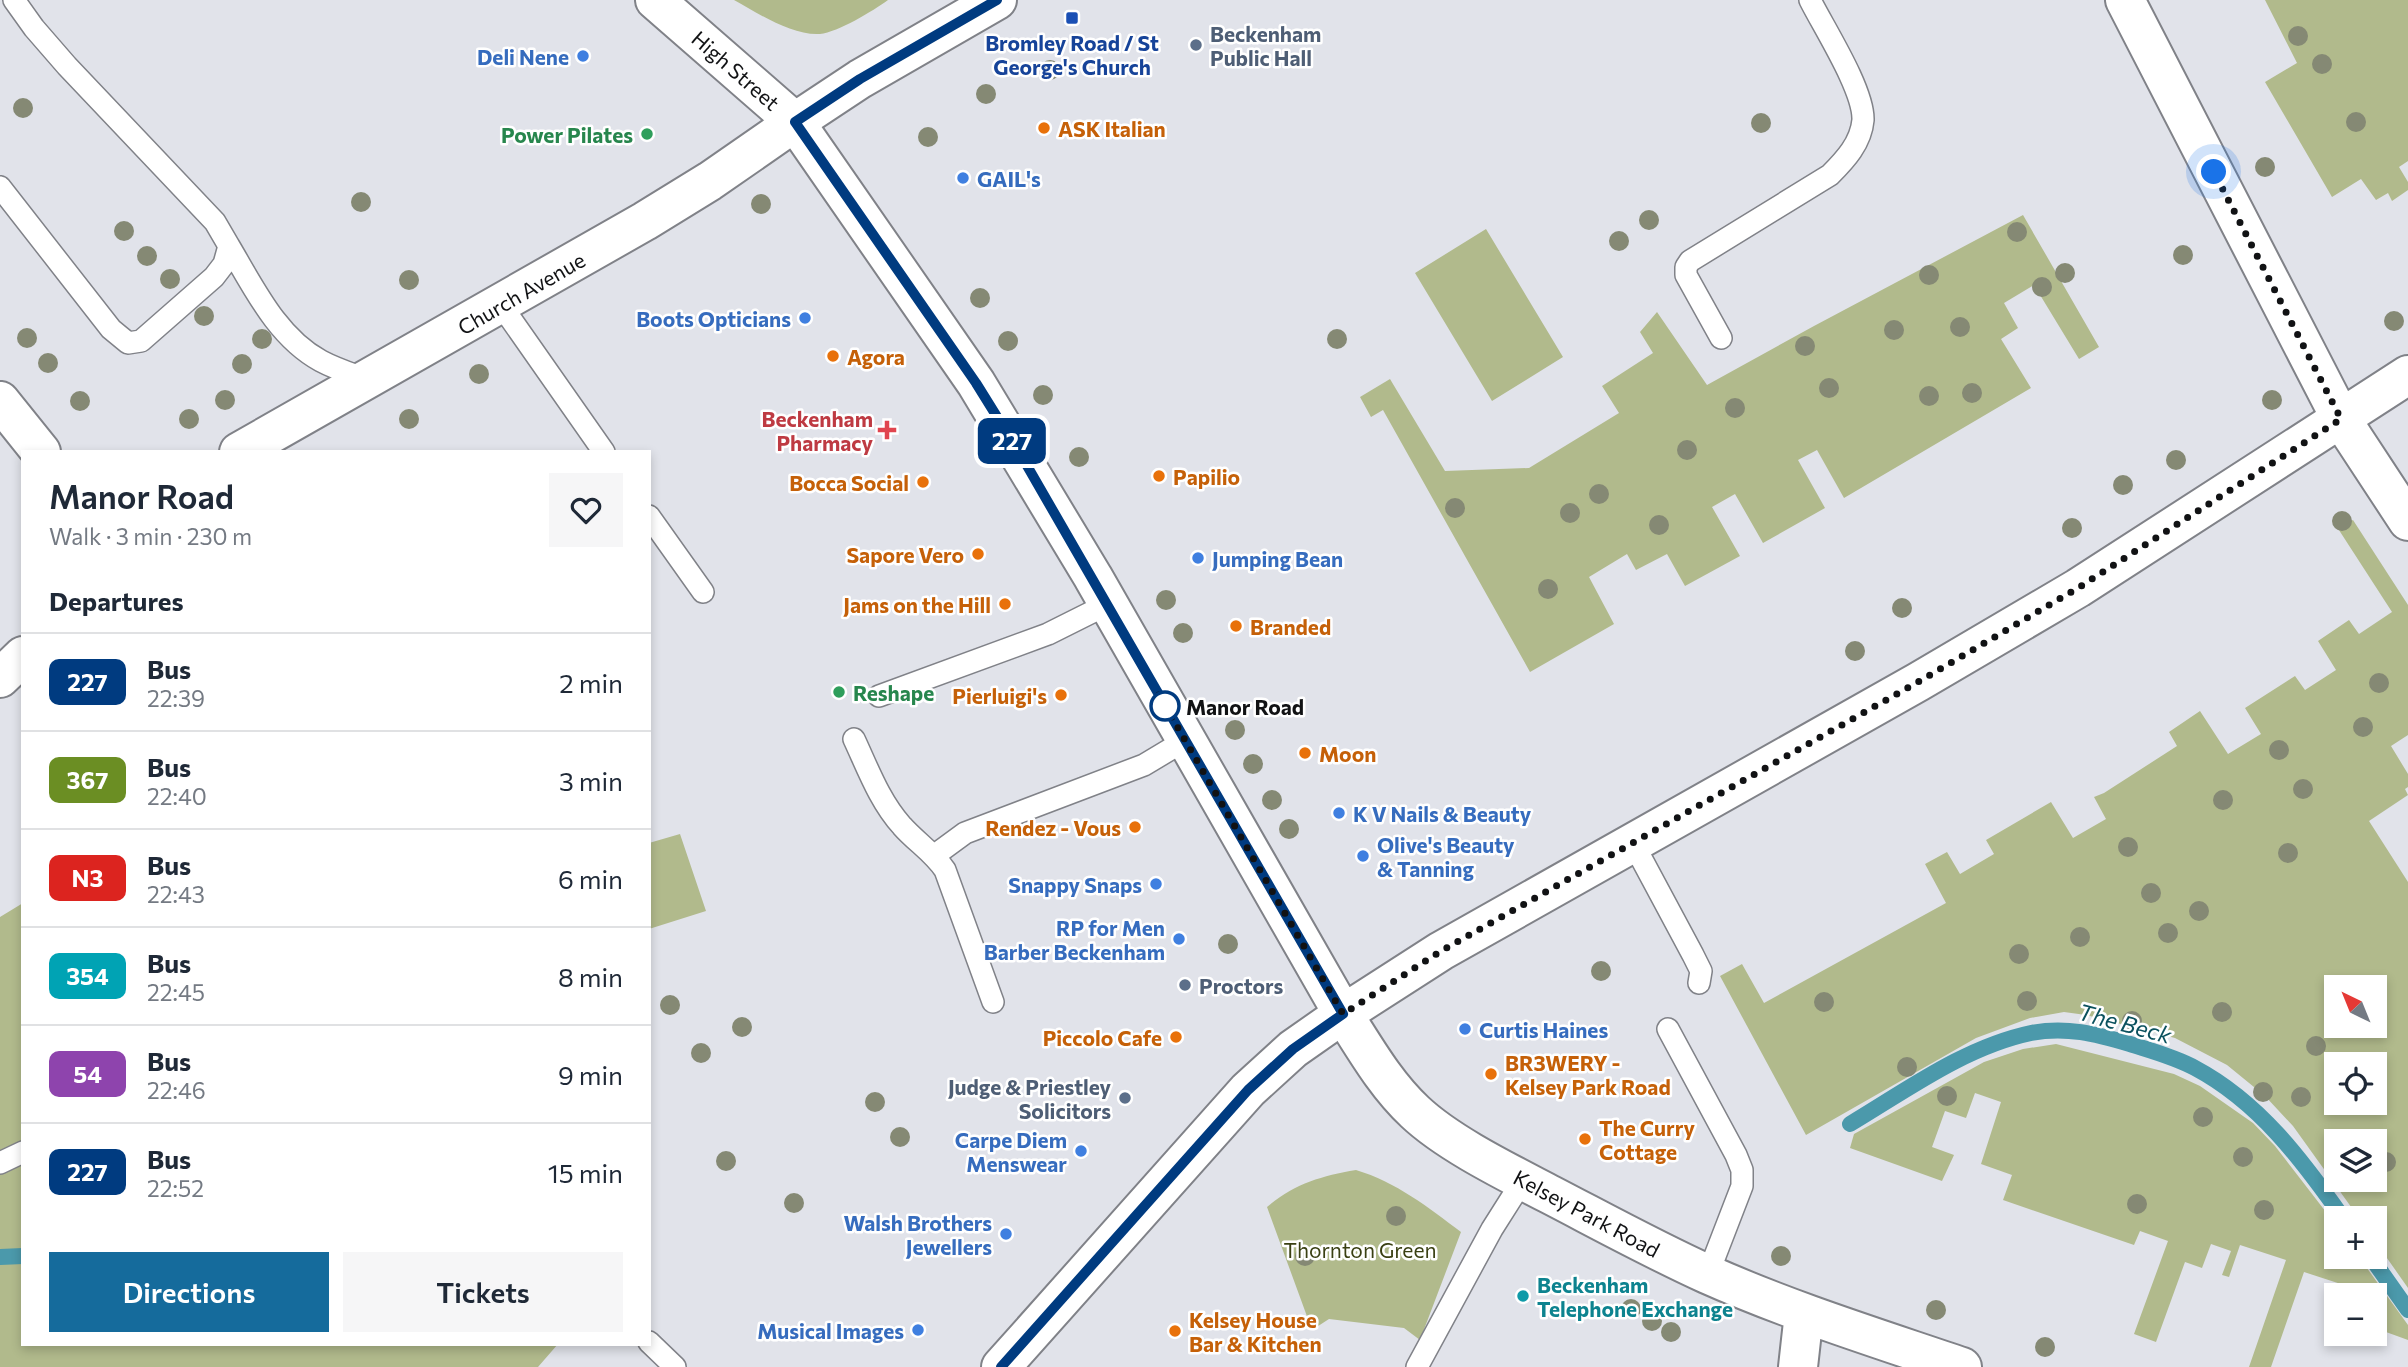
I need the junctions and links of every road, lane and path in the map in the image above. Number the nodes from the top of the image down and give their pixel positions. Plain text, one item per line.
1 (14, 0) edge
2 (655, 0) edge
3 (997, 0) edge
4 (1810, 0) edge
5 (2125, 0) edge
6 (795, 122) junction
7 (0, 187) edge
8 (229, 246) junction
9 (502, 305) junction
10 (1721, 338) dead end
11 (2408, 375) edge
12 (368, 380) junction
13 (0, 401) edge
14 (2341, 419) junction
15 (39, 450) edge
16 (243, 450) edge
17 (603, 450) edge
18 (651, 519) edge
19 (2408, 521) edge
20 (703, 592) dead end
21 (1108, 604) junction
22 (21, 658) edge
23 (0, 678) edge
24 (879, 696) dead end
25 (855, 739) dead end
26 (1184, 741) junction
27 (1633, 843) junction
28 (935, 855) junction
29 (1699, 983) dead end
30 (993, 1002) dead end
31 (1343, 1014) junction
32 (1668, 1029) dead end
33 (21, 1153) edge
34 (0, 1163) edge
35 (1523, 1180) junction
36 (1708, 1275) junction
37 (1804, 1313) junction
38 (651, 1344) edge
39 (675, 1367) edge
40 (1001, 1367) edge
41 (1417, 1367) edge
42 (1798, 1367) edge
43 (1962, 1367) edge

1 - 8 lane
2 - 6 main road, High Street
3 - 6 main road, Church Avenue
4 - 10 lane
5 - 14 main road
6 - 9 main road, Church Avenue
6 - 21 main road, High Street
7 - 8 lane
8 - 12 lane
9 - 12 main road, Church Avenue
9 - 17 lane
11 - 14 main road
12 - 16 main road, Church Avenue
13 - 15 main road
14 - 19 main road
14 - 27 main road
18 - 20 lane
21 - 24 lane
21 - 26 main road, High Street
22 - 23 main road
25 - 28 lane
26 - 28 lane
26 - 31 main road, High Street
27 - 29 lane
27 - 31 main road
28 - 30 lane
31 - 35 main road, Kelsey Park Road
31 - 40 main road
32 - 36 lane
33 - 34 lane
35 - 36 main road, Kelsey Park Road
35 - 41 lane
36 - 37 main road, Kelsey Park Road
37 - 42 main road
37 - 43 main road, Kelsey Park Road
38 - 39 lane

